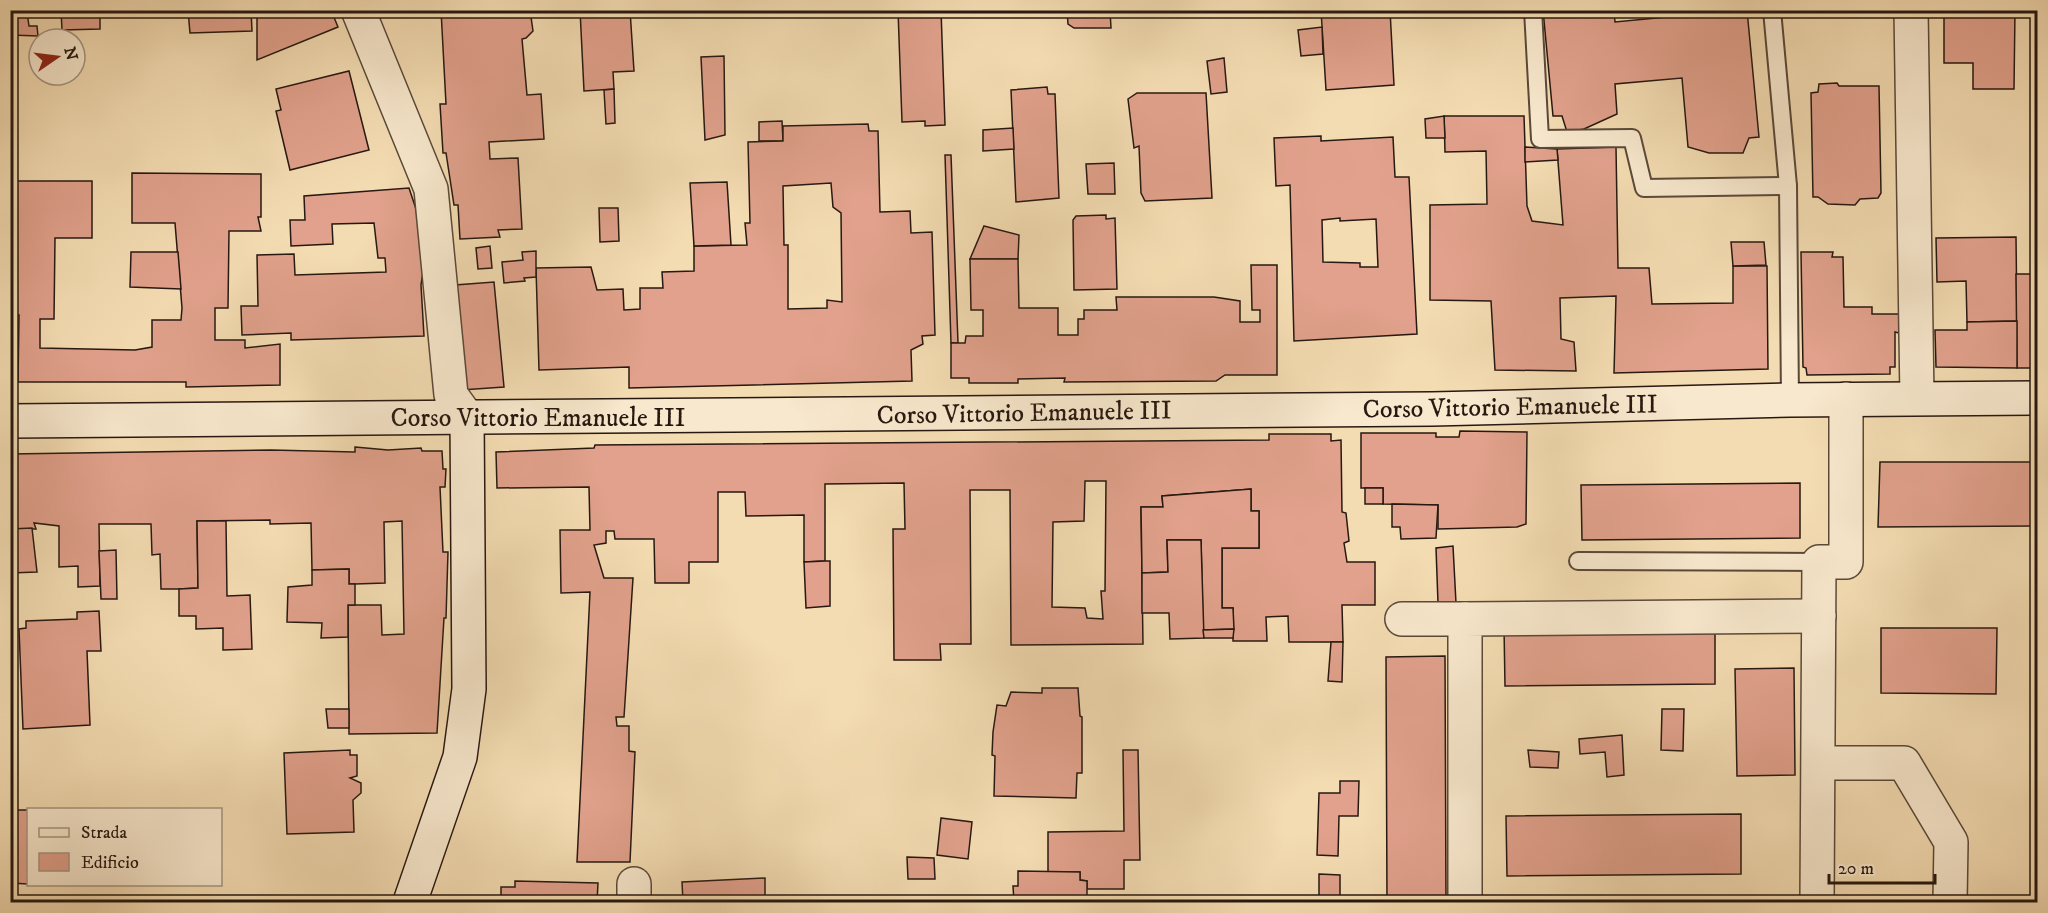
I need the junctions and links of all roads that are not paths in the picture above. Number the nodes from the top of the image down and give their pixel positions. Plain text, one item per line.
1 (358, 10) edge
2 (1533, 10) edge
3 (1772, 10) edge
4 (1911, 10) edge
5 (1788, 186) junction
6 (1917, 398) junction
7 (2037, 398) edge
8 (1846, 399) junction
9 (1790, 400) junction
10 (467, 417) junction
11 (10, 421) edge
12 (1578, 561) dead end
13 (1819, 562) junction
14 (1820, 616) junction
15 (1402, 619) dead end
16 (1465, 619) junction
17 (1819, 763) junction
18 (410, 903) edge
19 (1466, 903) edge
20 (1817, 903) edge
21 (1950, 903) edge

1 - 10 street
2 - 5 lane
3 - 5 lane
4 - 6 street
5 - 9 lane
6 - 7 street, Corso Vittorio Emanuele III
6 - 8 street, Corso Vittorio Emanuele III
8 - 9 street, Corso Vittorio Emanuele III
8 - 13 street
9 - 10 street, Corso Vittorio Emanuele III
10 - 11 street, Corso Vittorio Emanuele III
10 - 18 street
12 - 13 lane
13 - 14 street
14 - 16 street
14 - 17 street
15 - 16 street
16 - 19 street
17 - 20 street
17 - 21 street

